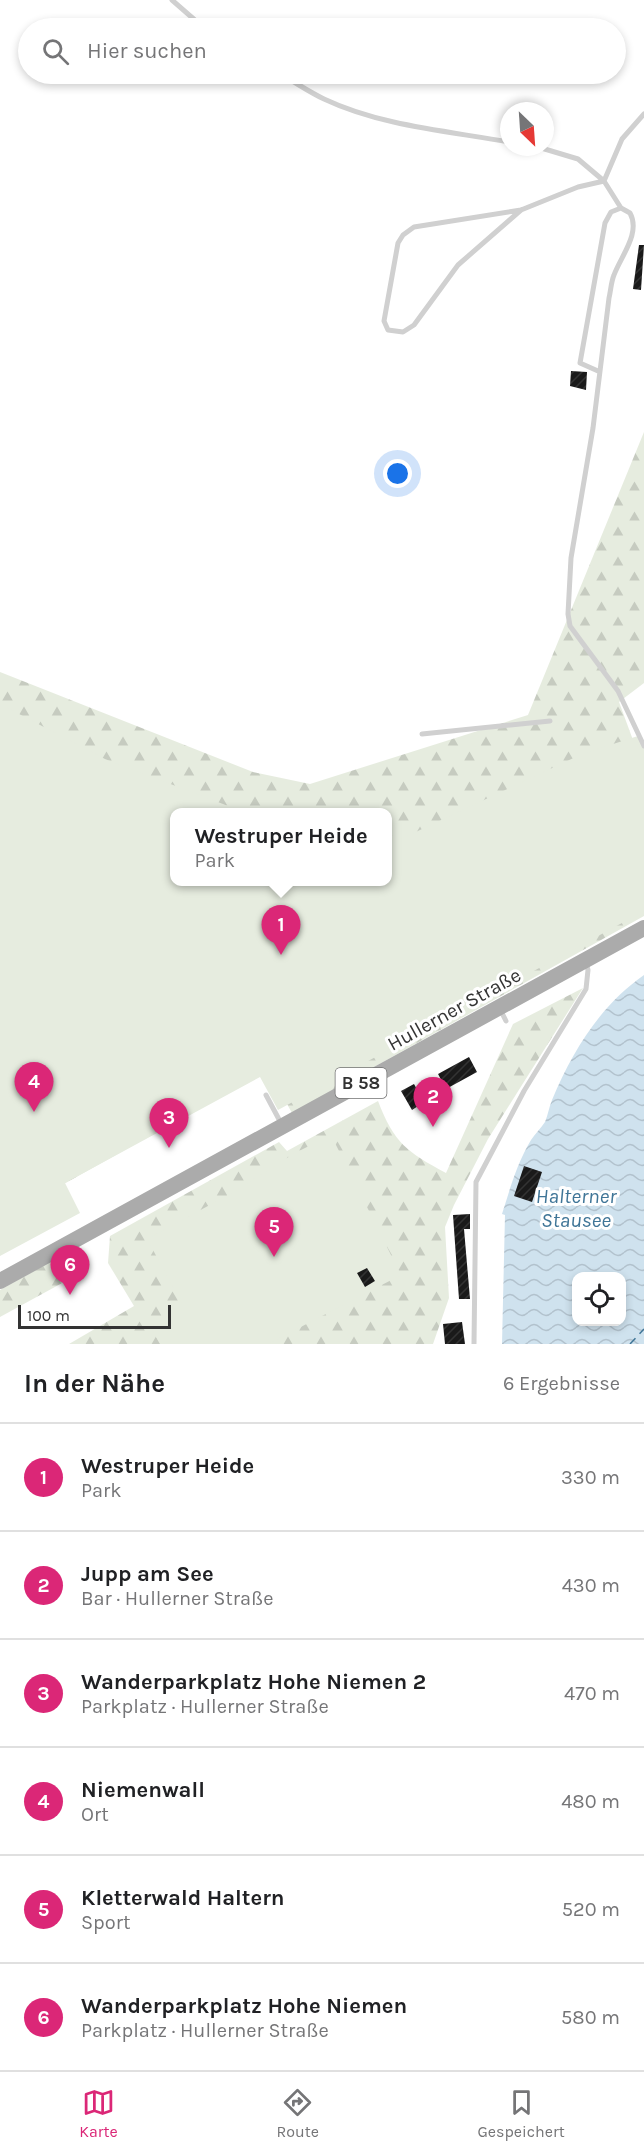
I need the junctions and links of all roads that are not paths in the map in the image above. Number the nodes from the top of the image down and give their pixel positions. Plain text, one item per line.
1 (172, 0) edge
2 (193, 18) edge
3 (298, 84) edge
4 (644, 114) edge
5 (500, 141) edge
6 (554, 152) edge
7 (604, 182) junction
8 (621, 208) junction
9 (521, 210) junction
10 (598, 371) junction
11 (550, 721) dead end
12 (422, 734) dead end
13 (644, 746) edge
14 (644, 928) edge
15 (585, 961) junction
16 (266, 1095) dead end
17 (283, 1126) junction
18 (0, 1281) edge
19 (474, 1344) edge

1 - 2 lane
3 - 5 lane
4 - 7 lane
6 - 7 lane
7 - 8 lane
7 - 9 lane
8 - 10 lane
8 - 10 lane
9 - 9 lane
10 - 13 lane
11 - 12 lane
14 - 15 main road, Hullerner Straße / B 58
15 - 17 main road, Hullerner Straße / B 58
15 - 19 lane
16 - 17 lane
17 - 18 main road, Hullerner Straße / B 58

